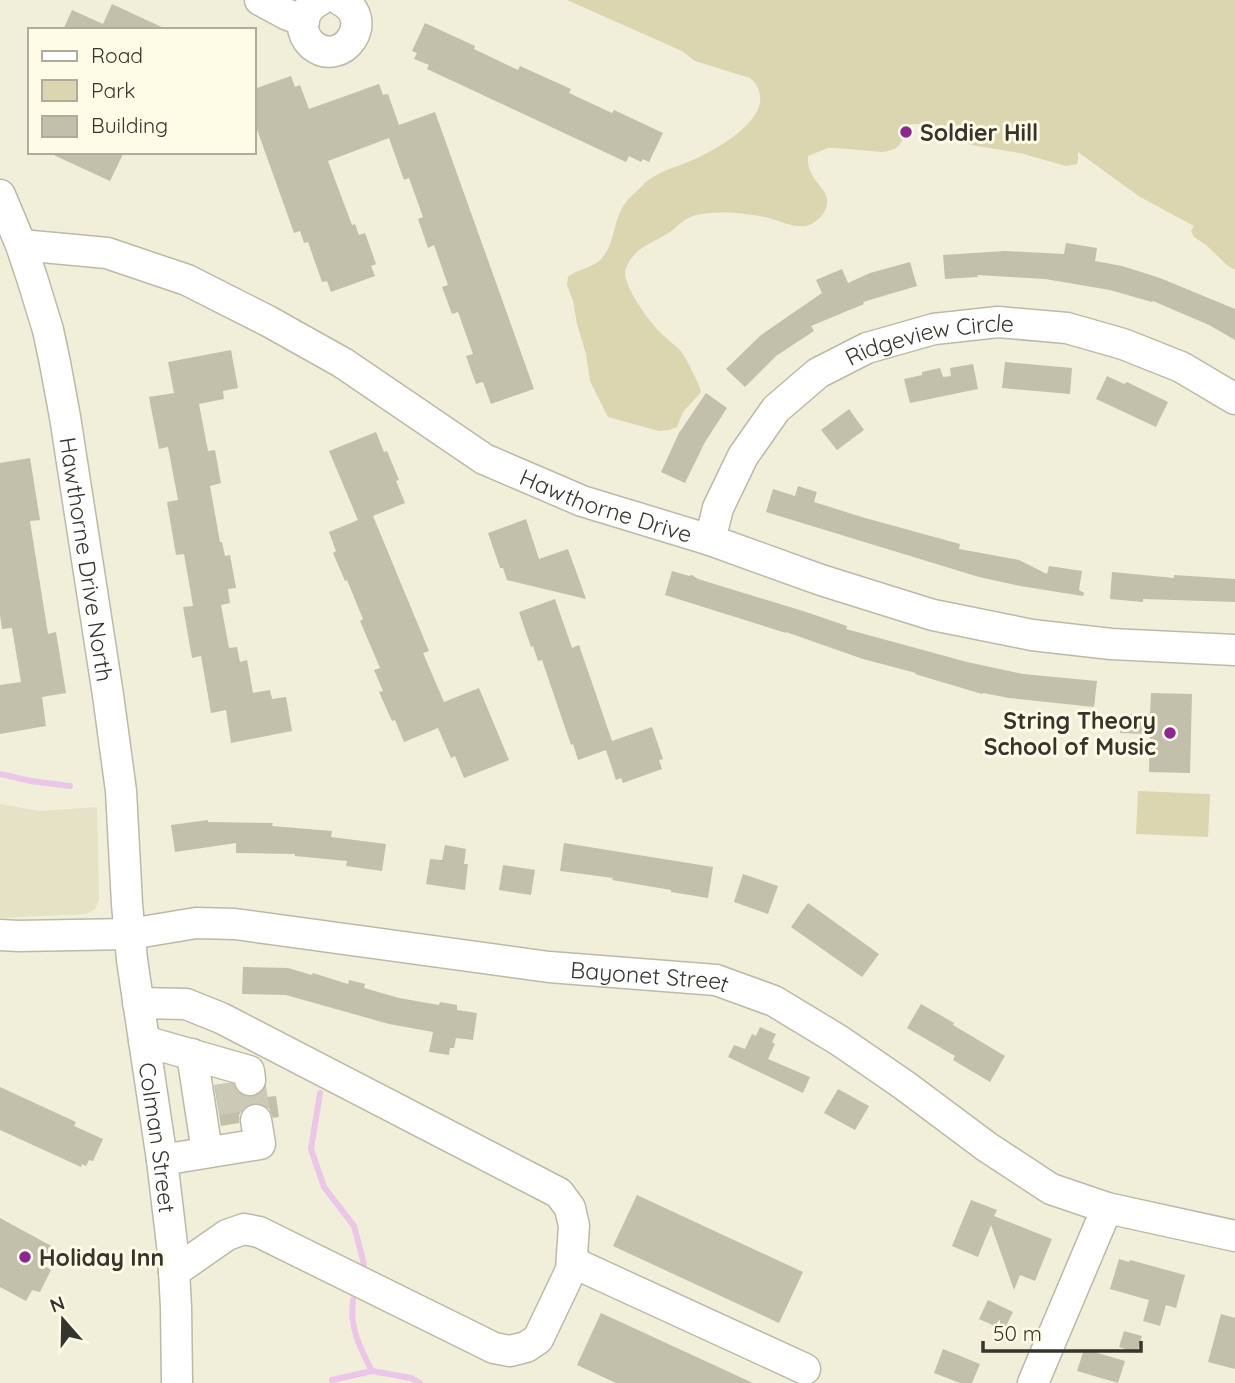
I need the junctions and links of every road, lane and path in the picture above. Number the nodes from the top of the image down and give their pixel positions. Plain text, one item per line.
1 (260, 0) edge
2 (340, 0) edge
3 (312, 10) edge
4 (0, 195) edge
5 (21, 245) junction
6 (1235, 399) edge
7 (710, 540) junction
8 (1235, 650) edge
9 (130, 934) junction
10 (0, 935) edge
11 (138, 1003) junction
12 (144, 1041) junction
13 (192, 1054) junction
14 (236, 1075) dead end
15 (244, 1130) dead end
16 (207, 1153) junction
17 (162, 1160) junction
18 (1107, 1208) junction
19 (1235, 1236) edge
20 (572, 1262) junction
21 (174, 1272) junction
22 (805, 1369) dead end
23 (177, 1383) edge
24 (1033, 1383) edge

1 - 3 street
2 - 3 street
4 - 5 street, Hawthorne Drive North
5 - 7 street, Hawthorne Drive
5 - 9 street, Hawthorne Drive North
6 - 7 street, Ridgeview Circle
7 - 8 street, Hawthorne Drive
9 - 10 street, Bayonet Street
9 - 11 street, Colman Street
9 - 18 street, Bayonet Street
11 - 12 street, Colman Street
11 - 20 street
12 - 13 street
12 - 17 street, Colman Street
13 - 14 street
13 - 16 street
15 - 16 street
16 - 17 street
17 - 21 street, Colman Street
18 - 19 street, Bayonet Street
18 - 24 street
20 - 21 street
20 - 22 street
21 - 23 street, Colman Street

